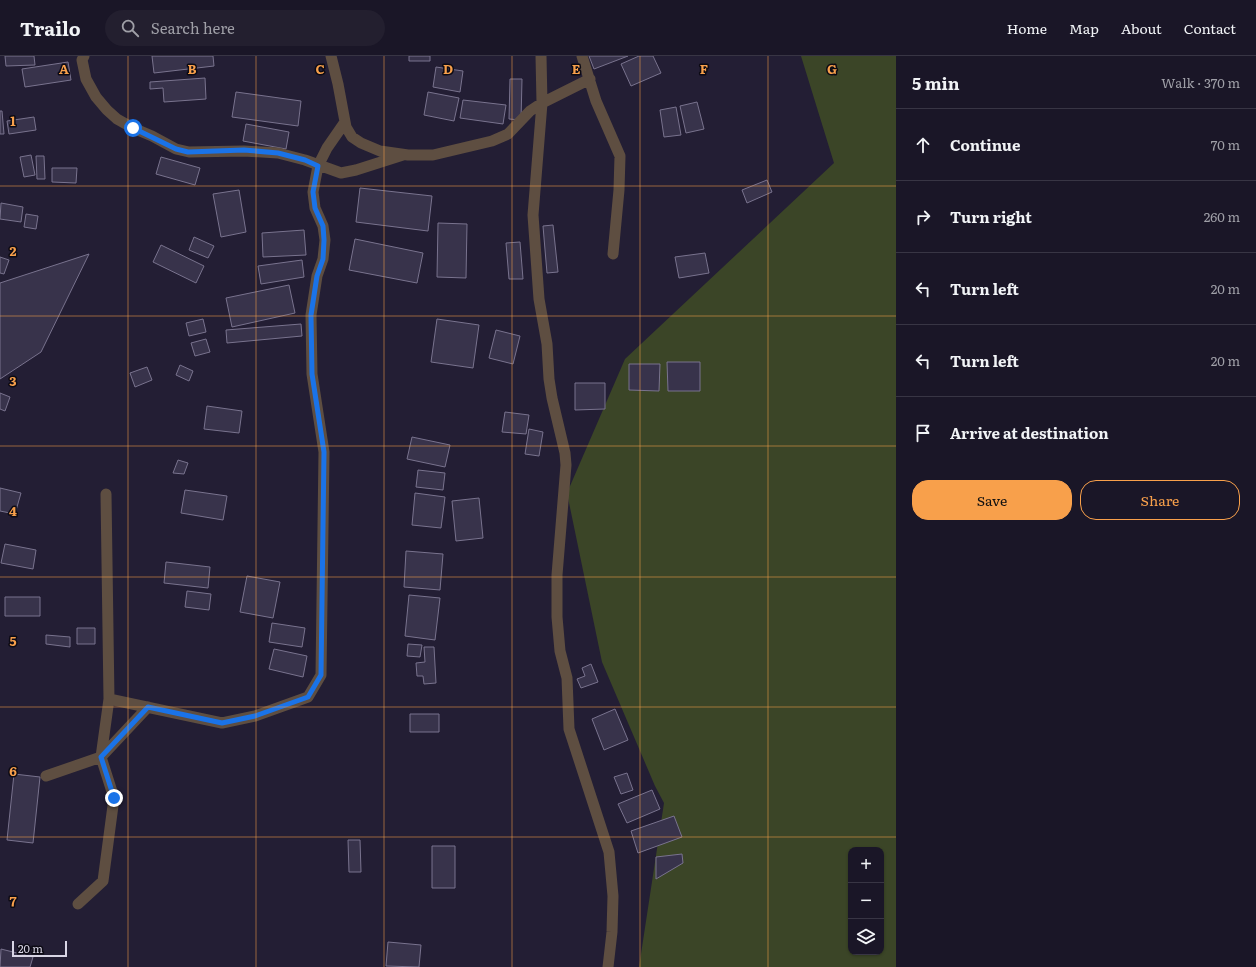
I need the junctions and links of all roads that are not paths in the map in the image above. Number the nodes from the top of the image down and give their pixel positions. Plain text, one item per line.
1 (84, 56) edge
2 (331, 56) edge
3 (540, 56) edge
4 (582, 56) edge
5 (590, 80) junction
6 (542, 103) junction
7 (345, 122) junction
8 (403, 154) junction
9 (318, 166) junction
10 (613, 254) dead end
11 (106, 494) dead end
12 (109, 700) junction
13 (148, 707) junction
14 (101, 757) junction
15 (46, 776) dead end
16 (78, 904) dead end
17 (608, 967) edge

1 - 9 street
2 - 7 street
3 - 6 street
4 - 5 street
5 - 6 street
5 - 10 street
6 - 8 street
6 - 17 street
7 - 8 street
7 - 9 street
8 - 9 street
9 - 13 street
11 - 12 street
12 - 13 street
12 - 14 street
13 - 14 street
14 - 15 street
14 - 16 street

